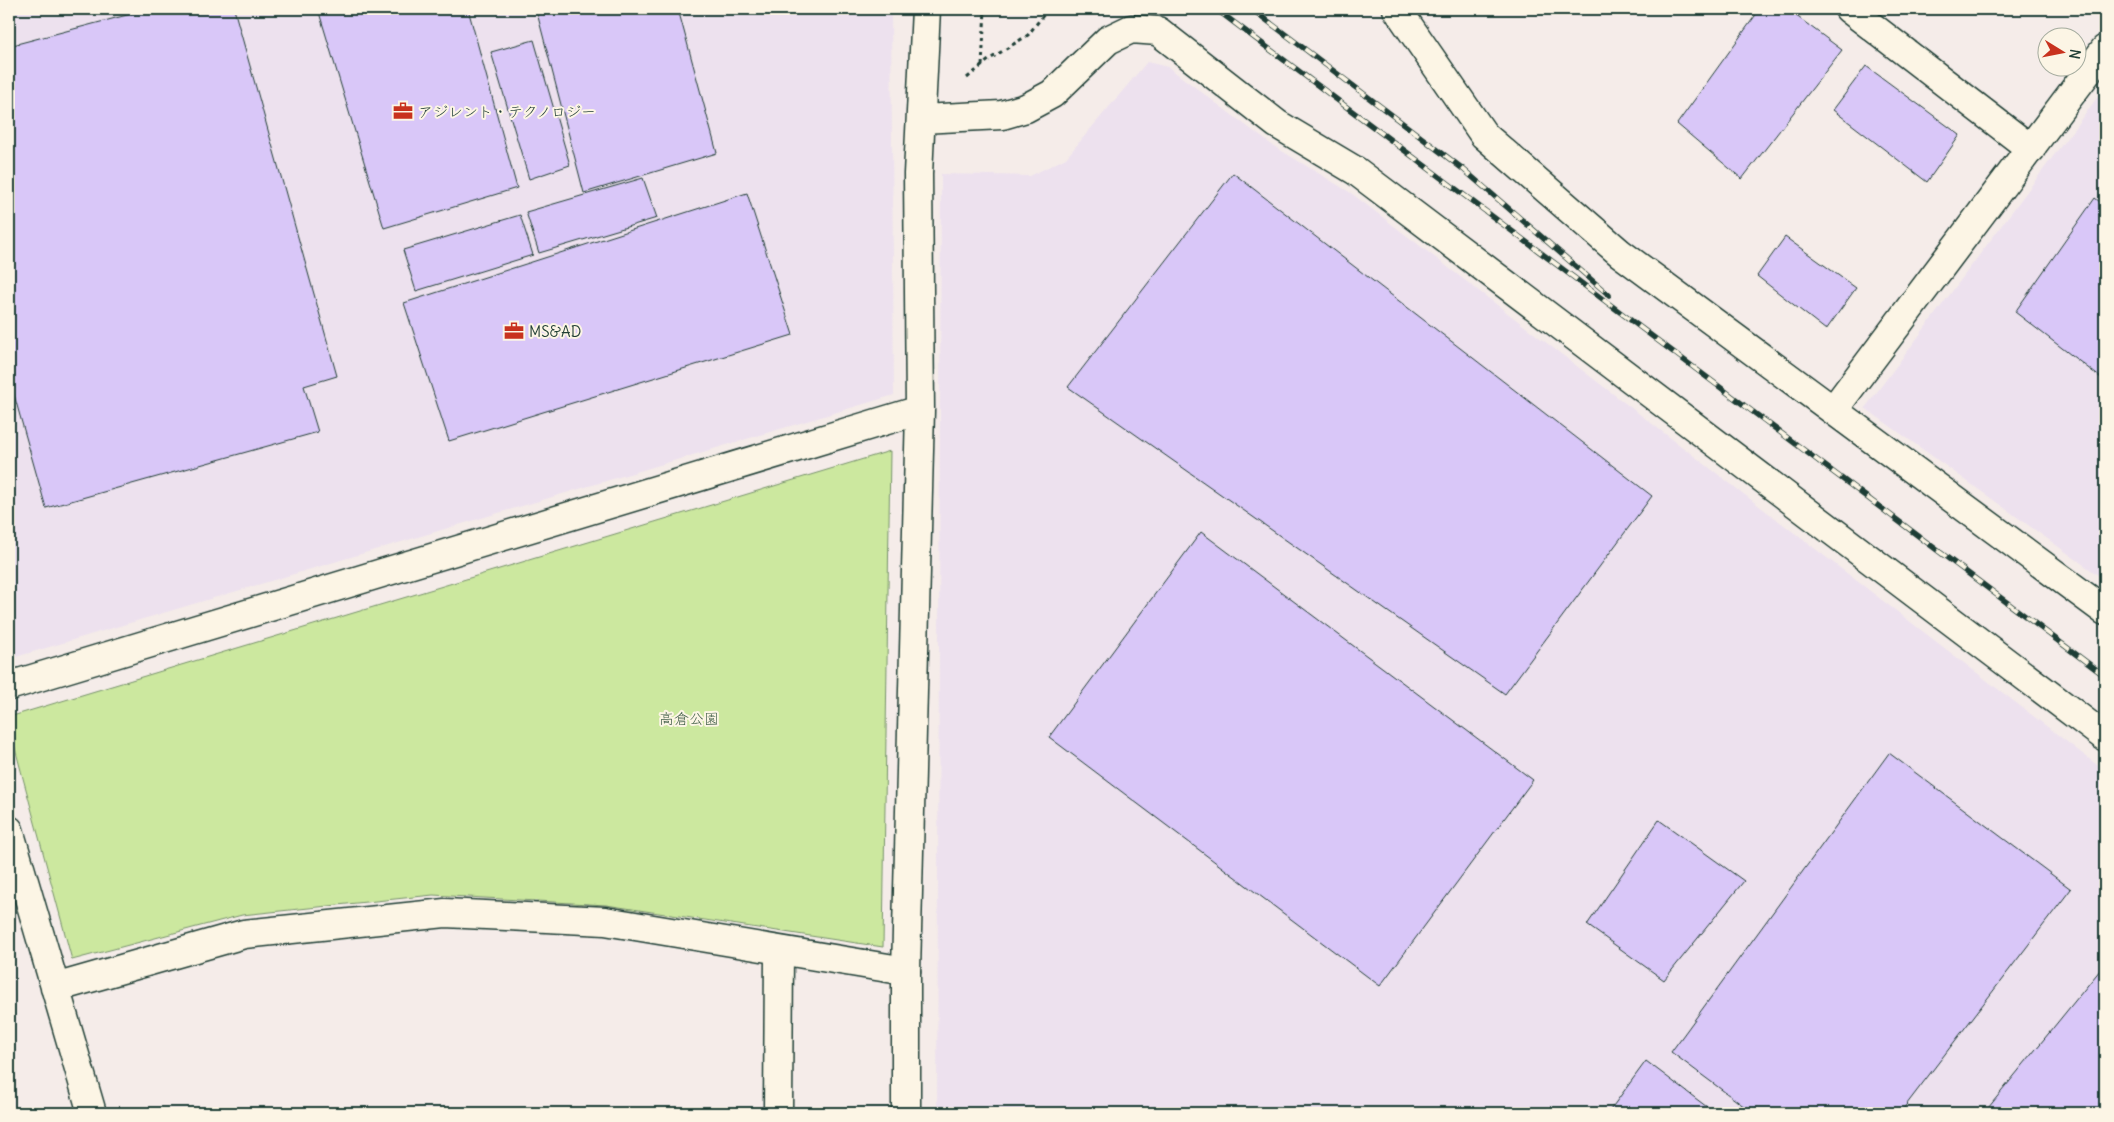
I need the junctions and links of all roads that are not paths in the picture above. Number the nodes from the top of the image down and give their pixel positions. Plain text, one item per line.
1 (926, 9) edge
2 (1397, 9) edge
3 (1849, 9) edge
4 (2105, 49) edge
5 (921, 119) junction
6 (2031, 149) junction
7 (1834, 409) junction
8 (920, 410) junction
9 (2105, 611) edge
10 (9, 686) edge
11 (2105, 737) edge
12 (9, 830) edge
13 (779, 951) junction
14 (906, 971) junction
15 (55, 988) junction
16 (92, 1113) edge
17 (778, 1113) edge
18 (906, 1113) edge

1 - 5 street
2 - 7 street
3 - 6 street
4 - 6 street
5 - 8 street
5 - 11 street
6 - 7 street
7 - 9 street
8 - 10 street
8 - 14 street
12 - 15 street
13 - 14 street
13 - 15 street
13 - 17 street
14 - 18 street
15 - 16 street

